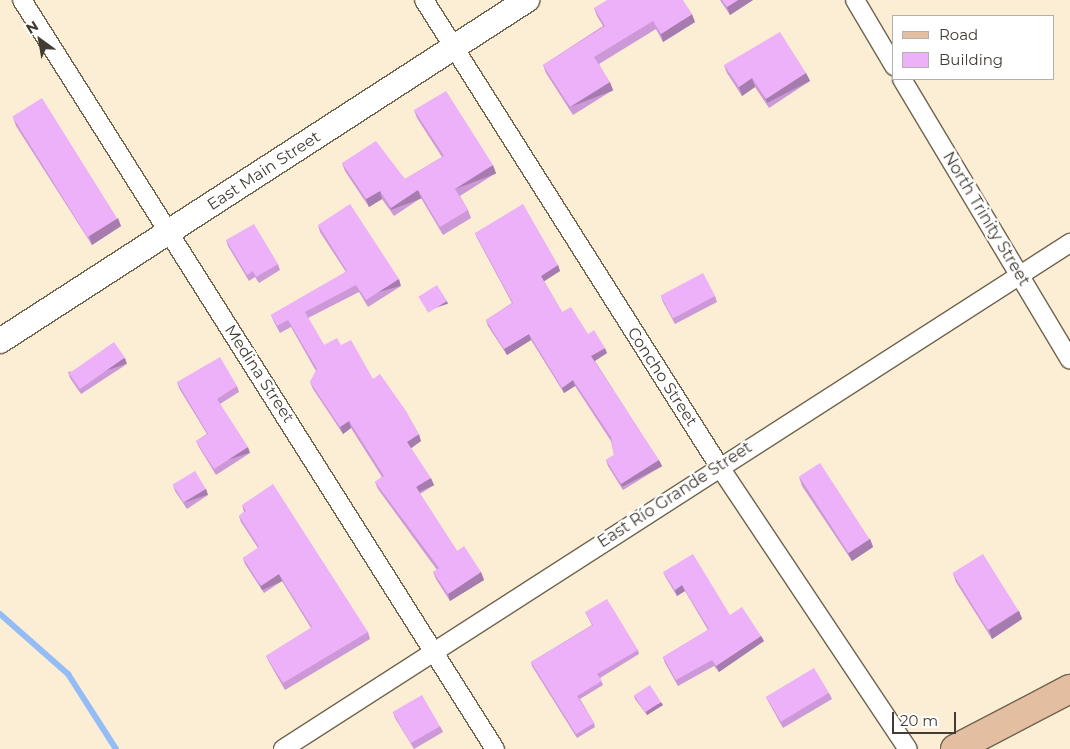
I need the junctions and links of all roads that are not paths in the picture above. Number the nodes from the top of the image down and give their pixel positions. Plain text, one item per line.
1 (22, 0) edge
2 (424, 0) edge
3 (527, 0) edge
4 (855, 0) edge
5 (453, 48) junction
6 (892, 63) edge
7 (903, 80) edge
8 (169, 233) junction
9 (1070, 243) edge
10 (1019, 276) junction
11 (0, 341) edge
12 (1070, 360) edge
13 (719, 466) junction
14 (435, 649) junction
15 (1070, 689) edge
16 (282, 749) edge
17 (494, 749) edge
18 (908, 749) edge
19 (955, 749) edge

1 - 8 street, Medina Street
2 - 5 street, Concho Street
3 - 5 main road, East Main Street
4 - 6 street
5 - 8 main road, East Main Street
5 - 13 street, Concho Street
7 - 10 street, North Trinity Street
8 - 11 main road, East Main Street
8 - 14 street, Medina Street
9 - 10 street, East Río Grande Street
10 - 12 street, North Trinity Street
10 - 13 street, East Río Grande Street
13 - 14 street, East Río Grande Street
13 - 18 street, Concho Street
14 - 16 street, East Río Grande Street
14 - 17 street, Medina Street
15 - 19 main road

